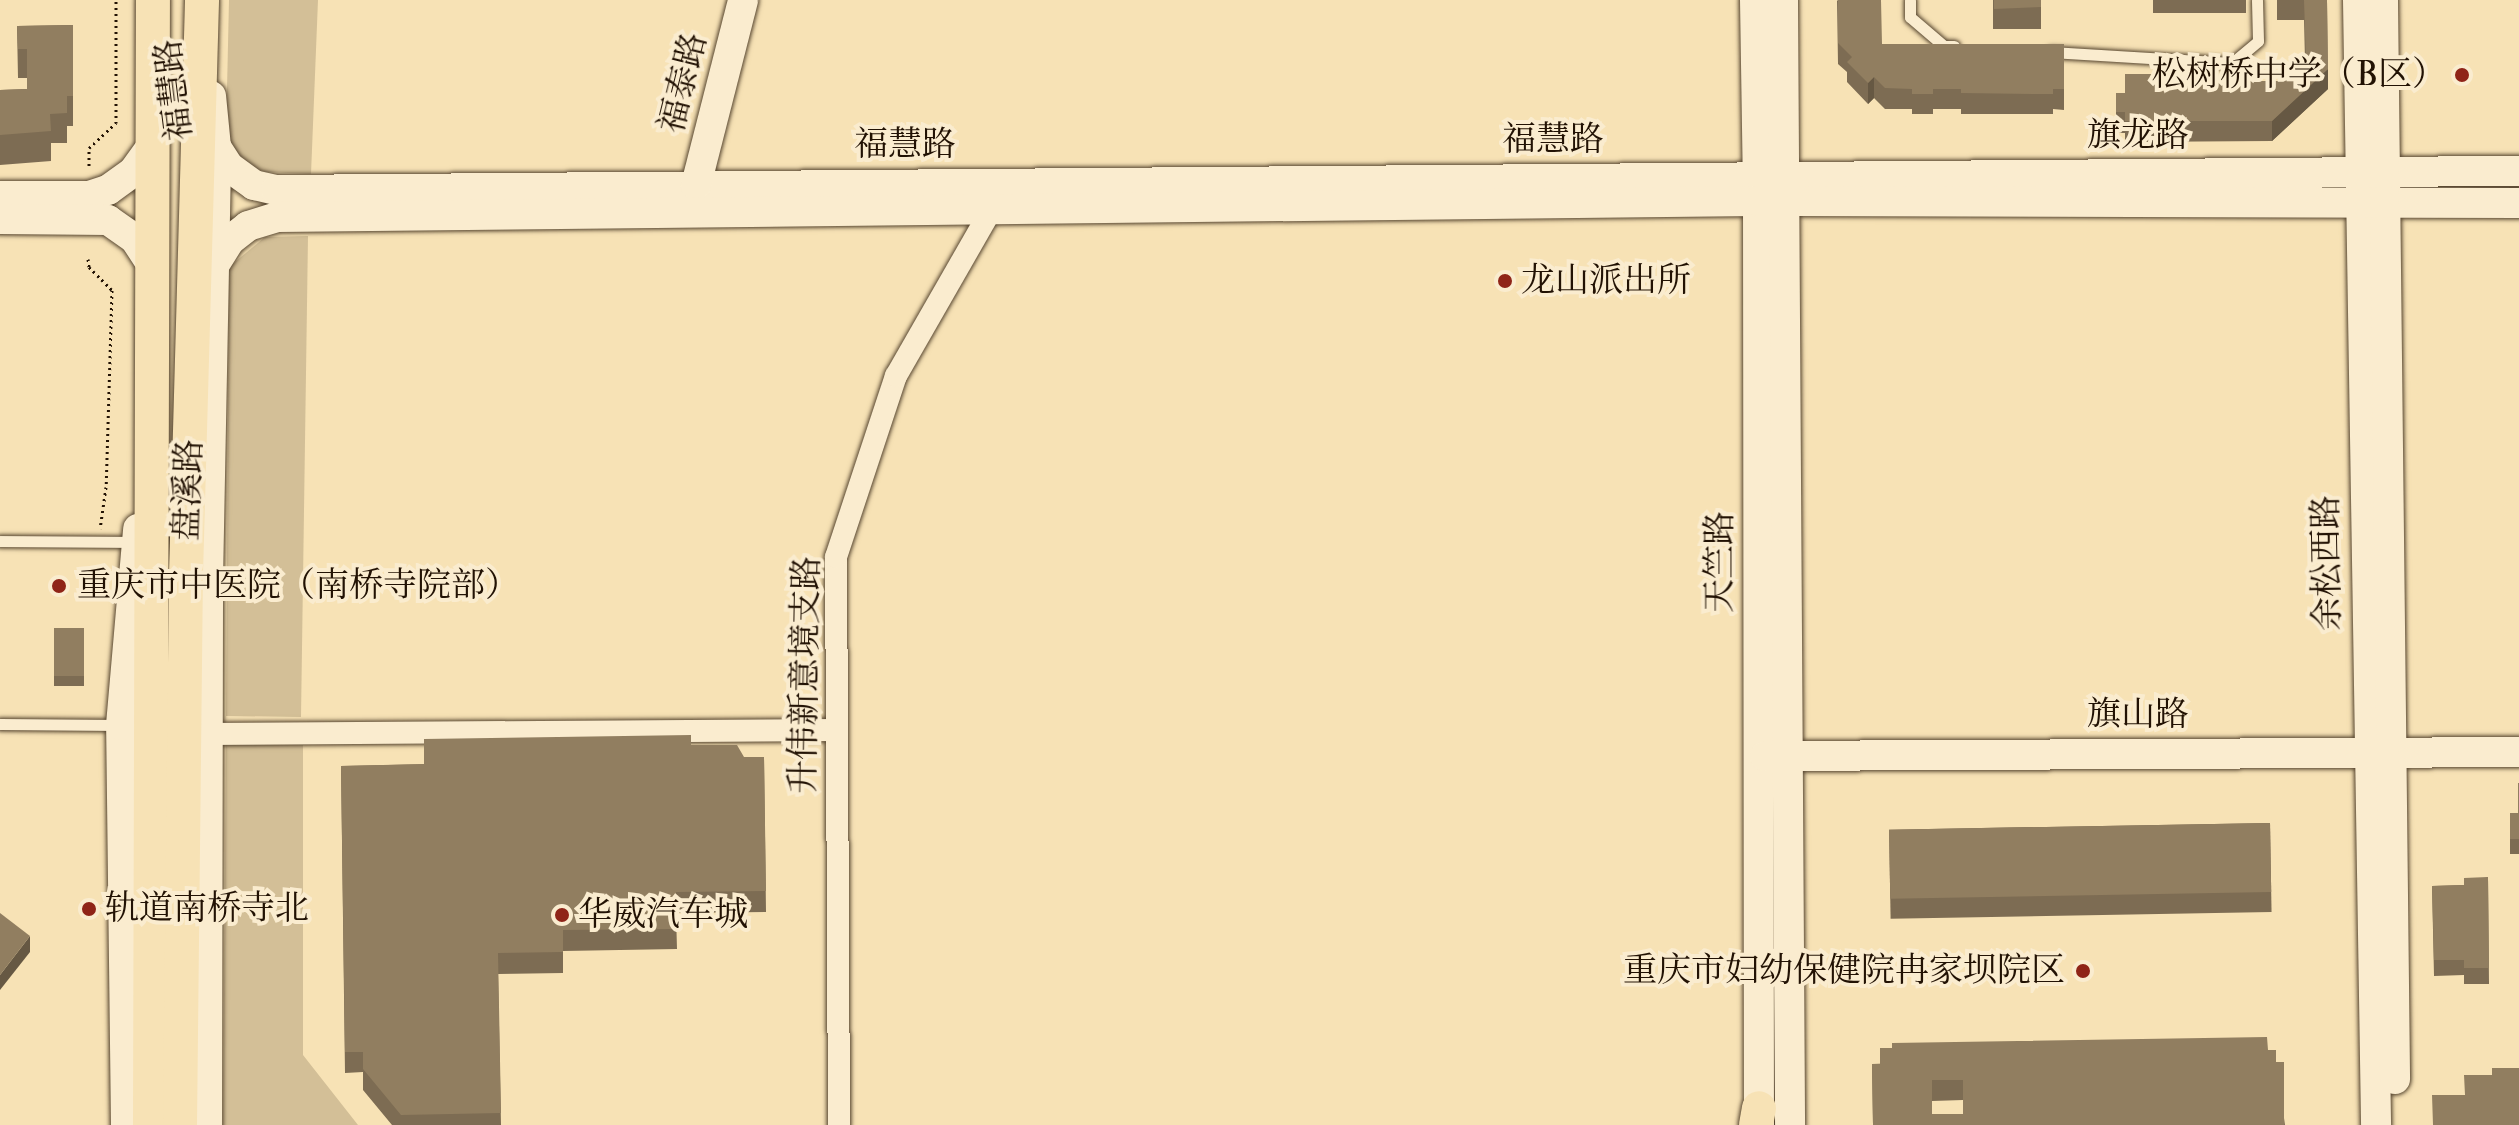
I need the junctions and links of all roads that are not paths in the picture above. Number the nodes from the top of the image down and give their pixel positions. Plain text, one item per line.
1 (153, 0) edge
2 (743, 0) edge
3 (1755, 0) edge
4 (1783, 0) edge
5 (1910, 0) edge
6 (2257, 0) edge
7 (2358, 0) edge
8 (2383, 0) edge
9 (202, 1) edge
10 (1974, 48) edge
11 (2035, 51) edge
12 (152, 146) junction
13 (216, 147) junction
14 (2519, 171) edge
15 (2373, 172) junction
16 (696, 185) junction
17 (1772, 189) junction
18 (0, 196) edge
19 (277, 203) junction
20 (2373, 203) junction
21 (2519, 203) edge
22 (990, 212) junction
23 (0, 219) edge
24 (150, 262) junction
25 (213, 267) junction
26 (151, 392) junction
27 (0, 541) edge
28 (137, 542) junction
29 (0, 550) edge
30 (170, 576) junction
31 (0, 724) edge
32 (121, 725) junction
33 (837, 730) junction
34 (207, 734) junction
35 (2381, 752) junction
36 (2519, 752) edge
37 (1772, 755) junction
38 (1758, 1119) edge
39 (126, 1125) edge
40 (150, 1125) edge
41 (180, 1125) edge
42 (207, 1125) edge
43 (839, 1125) edge
44 (1790, 1125) edge
45 (2376, 1125) edge
46 (2396, 1125) edge

1 - 12 main road, 盘溪路
2 - 16 main road, 福泰路
3 - 17 main road, 天竺路
4 - 17 main road, 天竺路
5 - 10 lane
6 - 11 lane
7 - 15 main road, 余松西路
8 - 15 main road, 余松西路
9 - 13 main road, 福慧路
9 - 30 main road, 盘溪路
12 - 18 main road
12 - 24 main road, 盘溪路
13 - 19 main road, 福慧路
13 - 25 main road
14 - 15 main road, 旗龙路
15 - 17 main road, 旗龙路
15 - 20 main road, 余松西路
16 - 17 main road, 福慧路
16 - 19 main road, 福慧路
17 - 20 main road
17 - 22 main road, 福慧路
17 - 37 main road, 天竺路
19 - 22 main road, 福慧路
19 - 25 main road, 福慧路
20 - 21 main road
20 - 35 main road, 余松西路
22 - 33 street, 升伟新意境支路
23 - 24 main road
24 - 26 main road, 盘溪路
25 - 34 main road
26 - 28 main road
26 - 30 main road, 盘溪路
27 - 28 lane
27 - 29 lane
28 - 32 main road
30 - 40 main road, 盘溪路
30 - 41 main road, 盘溪路
31 - 32 lane
32 - 39 main road
33 - 34 street
33 - 43 street, 升伟新意境支路
34 - 42 main road
35 - 36 main road, 旗山路
35 - 37 main road, 旗山路
35 - 45 main road, 余松西路
35 - 46 main road, 余松西路
37 - 38 main road, 天竺路
37 - 44 main road, 天竺路

